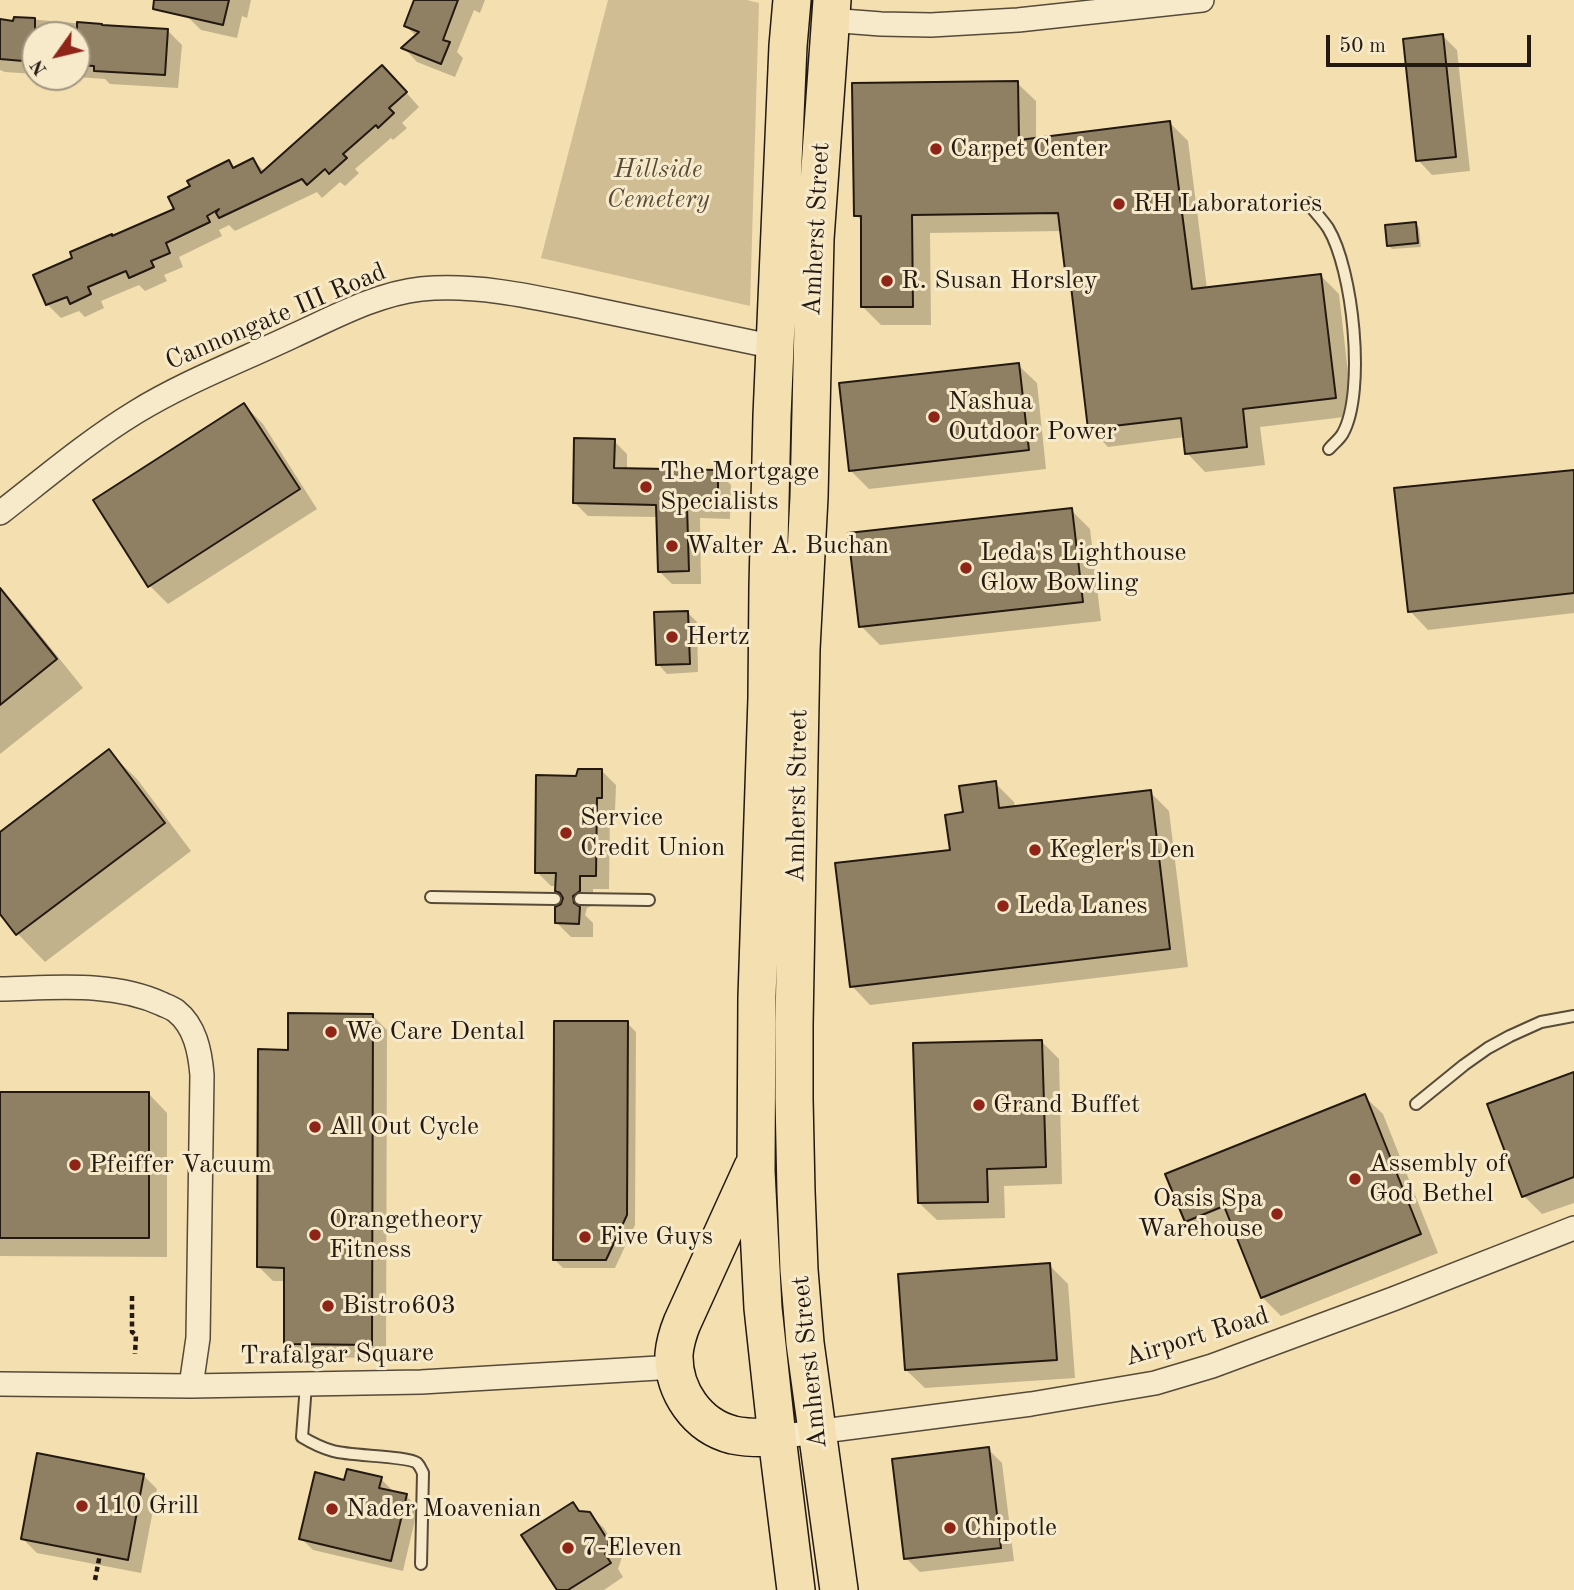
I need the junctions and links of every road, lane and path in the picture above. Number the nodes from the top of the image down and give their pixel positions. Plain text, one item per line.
1 (792, 0) edge
2 (1202, 0) edge
3 (831, 10) edge
4 (1308, 203) dead end
5 (775, 347) junction
6 (1329, 449) dead end
7 (0, 513) edge
8 (431, 897) dead end
9 (555, 899) dead end
10 (580, 899) dead end
11 (649, 900) dead end
12 (0, 989) edge
13 (1574, 1016) edge
14 (1416, 1104) dead end
15 (757, 1158) junction
16 (1574, 1228) edge
17 (132, 1296) dead end
18 (135, 1354) dead end
19 (675, 1367) junction
20 (0, 1384) edge
21 (306, 1385) junction
22 (191, 1386) junction
23 (817, 1431) junction
24 (777, 1437) junction
25 (100, 1554) dead end
26 (421, 1564) dead end
27 (95, 1580) dead end
28 (796, 1590) edge
29 (839, 1590) edge

1 - 5 highway, Amherst Street
2 - 3 street
3 - 23 highway, Amherst Street
4 - 6 lane
5 - 7 street, Cannongate III Road
5 - 15 highway, Amherst Street
8 - 9 lane
10 - 11 lane
12 - 22 street
13 - 14 lane
15 - 19 highway
15 - 24 highway, Amherst Street
16 - 23 street, Airport Road
17 - 18 path
19 - 21 street, Trafalgar Square
19 - 24 highway
20 - 22 street, Trafalgar Square
21 - 22 street, Trafalgar Square
21 - 26 lane
23 - 24 street, Airport Road
23 - 29 highway, Amherst Street
24 - 28 highway, Amherst Street
25 - 27 path

